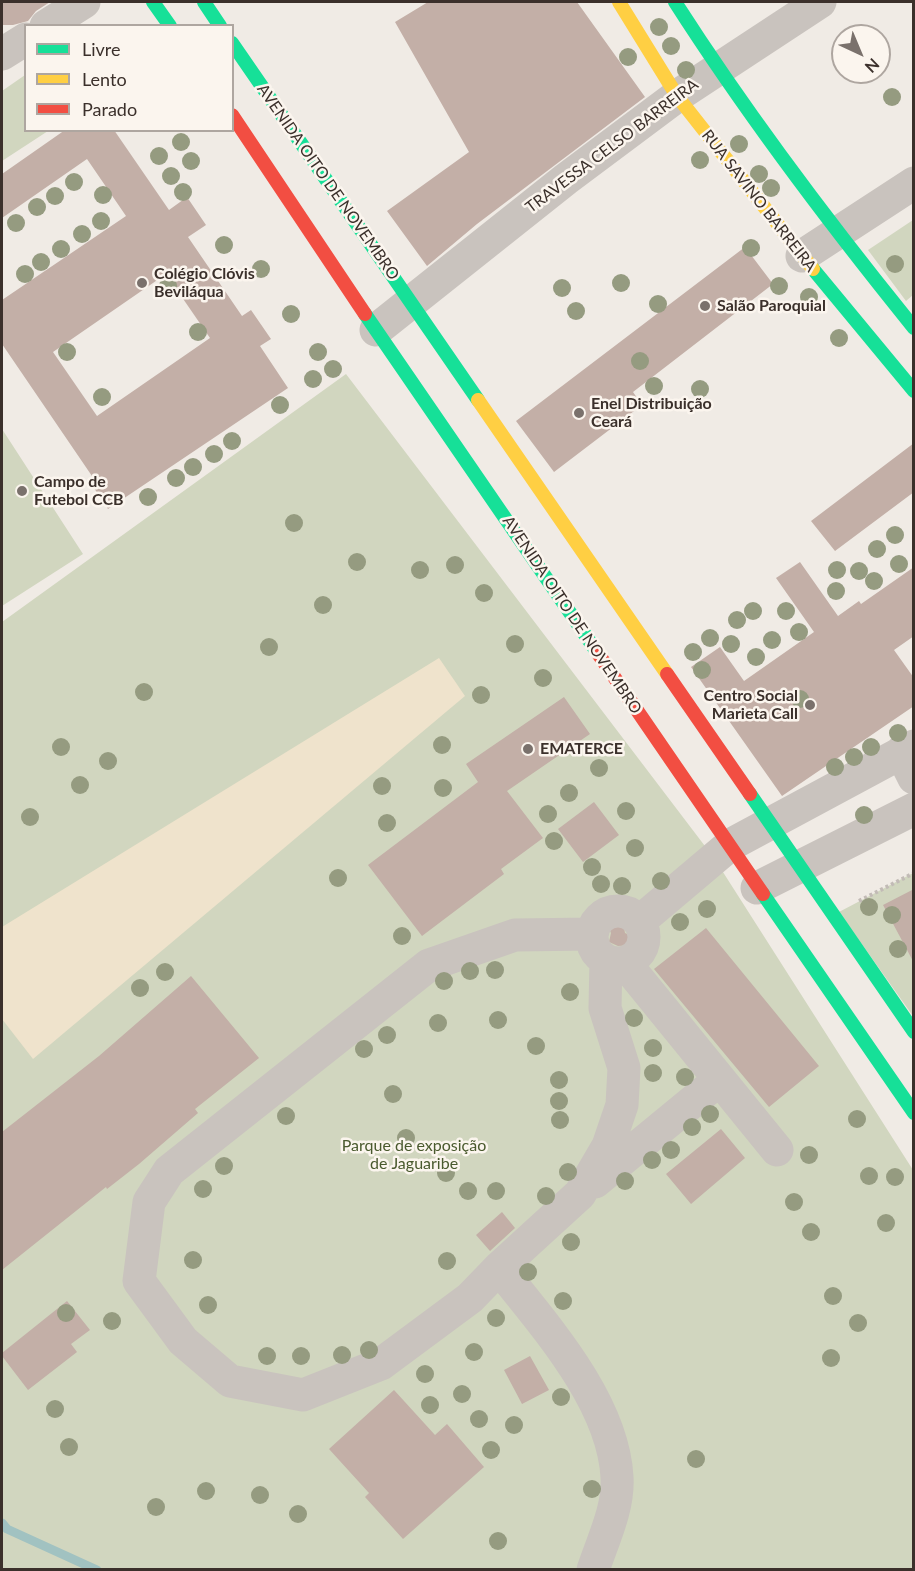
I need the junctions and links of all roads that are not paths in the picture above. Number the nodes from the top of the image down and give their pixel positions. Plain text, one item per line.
1 (84, 2) edge
2 (153, 2) edge
3 (204, 2) edge
4 (619, 2) edge
5 (675, 2) edge
6 (820, 2) edge
7 (49, 24) edge
8 (169, 24) edge
9 (219, 24) edge
10 (24, 40) edge
11 (234, 46) edge
12 (2, 54) edge
13 (716, 69) junction
14 (677, 96) junction
15 (234, 118) edge
16 (914, 183) edge
17 (836, 233) junction
18 (801, 256) junction
19 (412, 302) junction
20 (910, 318) edge
21 (376, 330) junction
22 (874, 344) junction
23 (914, 391) edge
24 (909, 759) edge
25 (914, 809) edge
26 (770, 822) junction
27 (730, 845) junction
28 (799, 867) junction
29 (758, 888) junction
30 (640, 921) junction
31 (608, 952) junction
32 (914, 1032) edge
33 (719, 1080) junction
34 (914, 1113) edge
35 (777, 1150) dead end
36 (580, 1194) junction
37 (499, 1268) junction
38 (593, 1569) edge

1 - 7 street
2 - 8 main road
3 - 9 main road
4 - 14 main road, RUA SAVINO BARREIRA
5 - 13 main road
6 - 13 street, TRAVESSA CELSO BARREIRA
10 - 12 street
11 - 19 main road, AVENIDA OITO DE NOVEMBRO
13 - 14 street, TRAVESSA CELSO BARREIRA
13 - 17 main road
14 - 18 main road, RUA SAVINO BARREIRA
14 - 19 street, TRAVESSA CELSO BARREIRA
15 - 21 main road, AVENIDA OITO DE NOVEMBRO
16 - 17 street
17 - 18 street
17 - 20 main road
18 - 22 main road, RUA SAVINO BARREIRA
19 - 21 street, TRAVESSA CELSO BARREIRA
19 - 26 main road, AVENIDA OITO DE NOVEMBRO
20 - 22 street
21 - 27 main road, AVENIDA OITO DE NOVEMBRO
22 - 23 main road, RUA SAVINO BARREIRA
24 - 26 street
25 - 28 street
26 - 27 street
26 - 28 main road, AVENIDA OITO DE NOVEMBRO
27 - 29 main road, AVENIDA OITO DE NOVEMBRO
27 - 30 street
28 - 29 street
28 - 32 main road, AVENIDA OITO DE NOVEMBRO
29 - 34 main road, AVENIDA OITO DE NOVEMBRO
30 - 31 street
30 - 31 street
31 - 33 street
31 - 36 street
31 - 37 street
33 - 35 street
33 - 36 street
36 - 37 street
37 - 38 street

